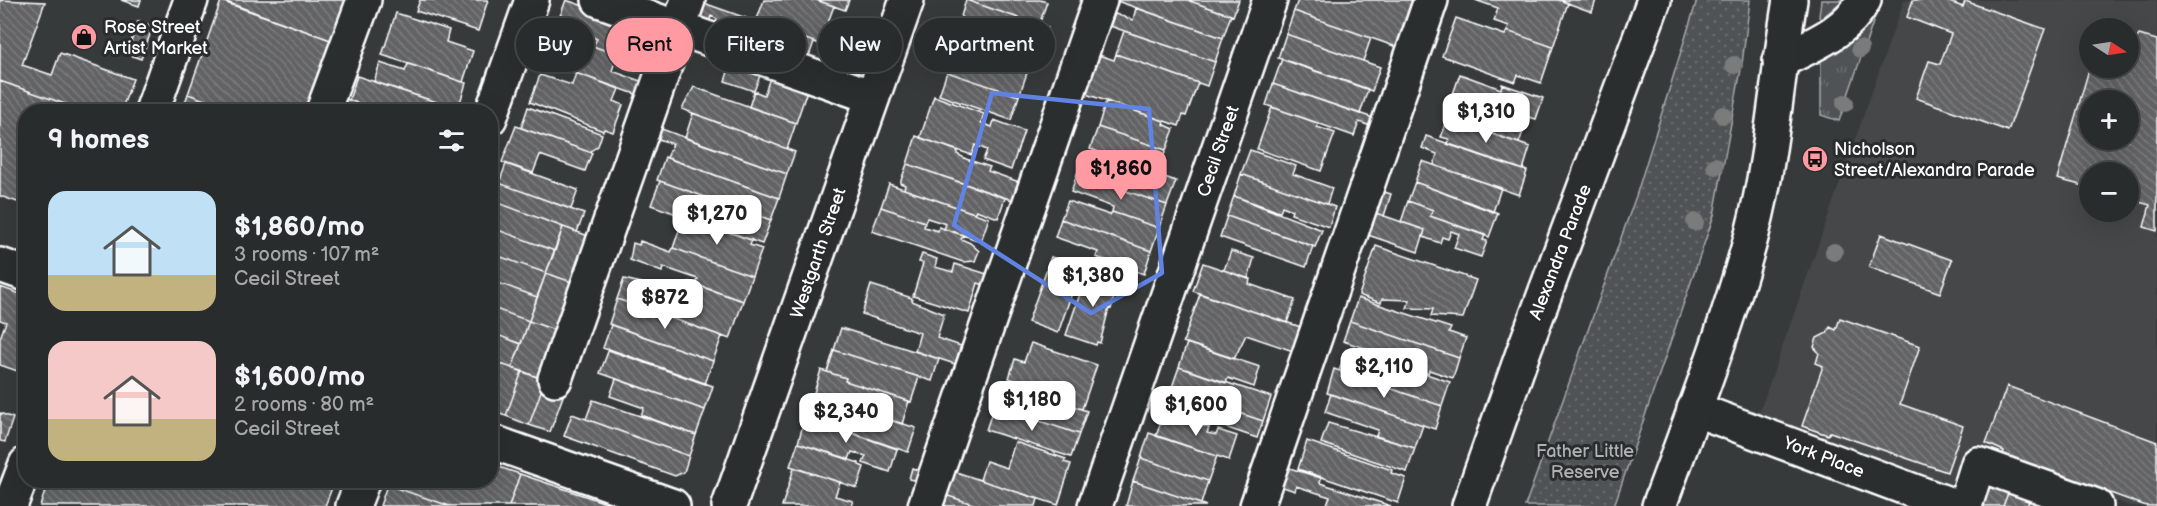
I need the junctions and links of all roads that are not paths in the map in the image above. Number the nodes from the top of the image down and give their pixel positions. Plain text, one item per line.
1 (191, 0) edge
2 (364, 0) edge
3 (532, 0) edge
4 (600, 0) edge
5 (907, 0) edge
6 (1100, 0) edge
7 (1270, 0) edge
8 (1431, 0) edge
9 (1654, 0) edge
10 (1790, 0) edge
11 (1864, 0) edge
12 (683, 14) edge
13 (1780, 61) junction
14 (873, 97) junction
15 (154, 104) edge
16 (326, 104) edge
17 (495, 104) edge
18 (0, 265) edge
19 (18, 271) edge
20 (555, 379) dead end
21 (1694, 409) junction
22 (498, 444) edge
23 (18, 485) edge
24 (360, 488) edge
25 (2091, 505) edge
26 (10, 506) edge
27 (353, 506) edge
28 (673, 506) edge
29 (729, 506) edge
30 (925, 506) edge
31 (1095, 506) edge
32 (1257, 506) edge
33 (1469, 506) edge
34 (1659, 506) edge
35 (1954, 506) edge
36 (1965, 506) edge

1 - 15 main road
2 - 16 main road
3 - 17 main road
4 - 12 main road
5 - 14 main road, Westgarth Street
6 - 30 main road
7 - 31 main road, Cecil Street
8 - 32 main road
9 - 33 main road, Alexandra Parade
10 - 13 main road
11 - 13 main road
12 - 14 main road
12 - 20 main road
13 - 21 main road
14 - 29 main road, Westgarth Street
18 - 19 main road
21 - 34 main road
21 - 35 main road, York Place
22 - 28 main road
23 - 26 main road
24 - 27 main road
25 - 36 main road

